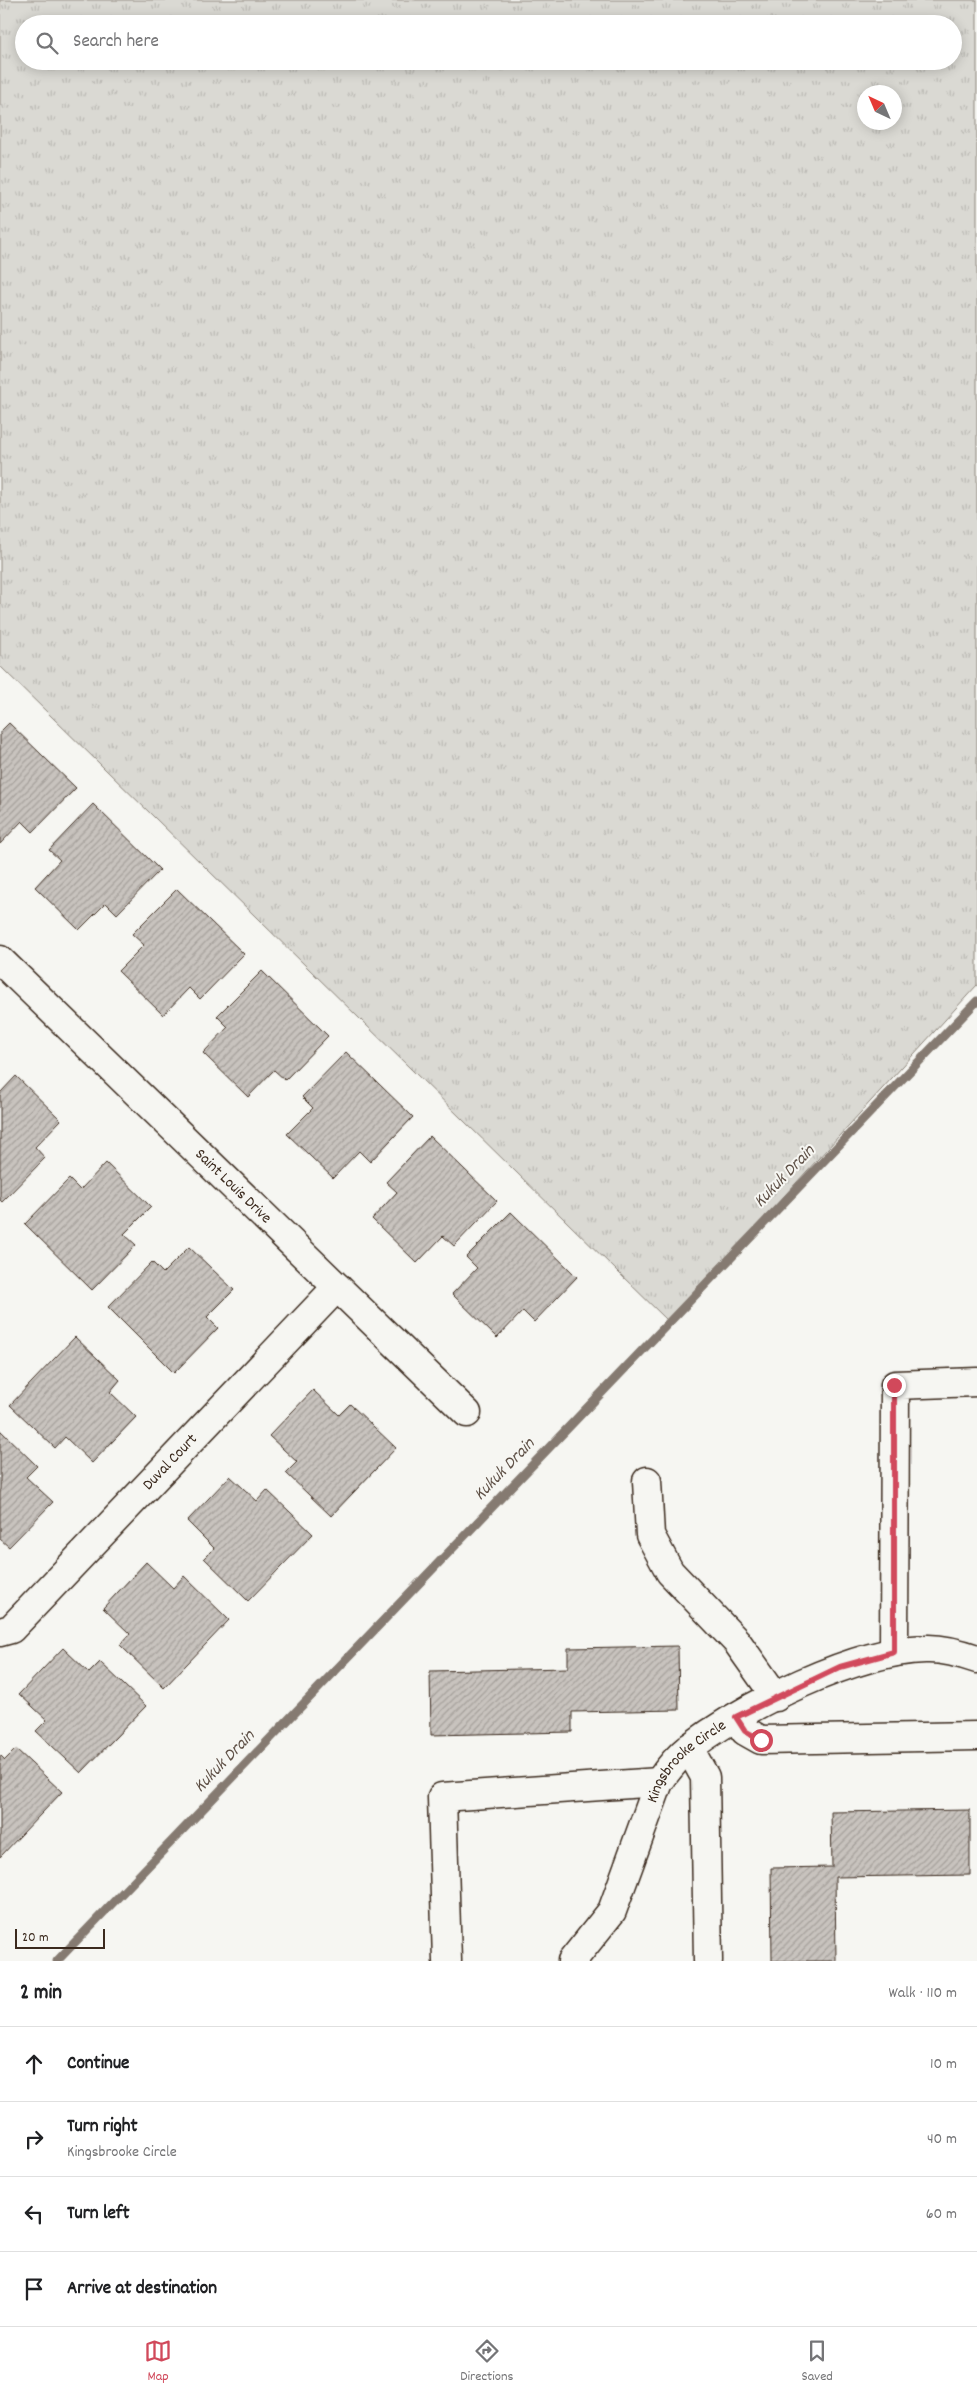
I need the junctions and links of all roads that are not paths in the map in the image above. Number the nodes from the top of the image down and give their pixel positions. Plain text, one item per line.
1 (0, 960) edge
2 (337, 1287) junction
3 (977, 1382) edge
4 (467, 1413) dead end
5 (647, 1481) dead end
6 (0, 1632) edge
7 (894, 1652) junction
8 (977, 1659) edge
9 (776, 1697) junction
10 (736, 1717) junction
11 (977, 1736) edge
12 (689, 1748) junction
13 (659, 1782) junction
14 (447, 1961) edge
15 (572, 1961) edge
16 (708, 1961) edge

1 - 2 street, Saint Louis Drive
2 - 4 street, Saint Louis Drive
2 - 6 street, Duval Court
3 - 7 street
5 - 9 street
7 - 8 street, Kingsbrooke Circle
7 - 9 street, Kingsbrooke Circle
9 - 10 street, Kingsbrooke Circle
10 - 11 street
10 - 12 street, Kingsbrooke Circle
12 - 13 street, Kingsbrooke Circle
12 - 16 street
13 - 14 street
13 - 15 street, Kingsbrooke Circle

